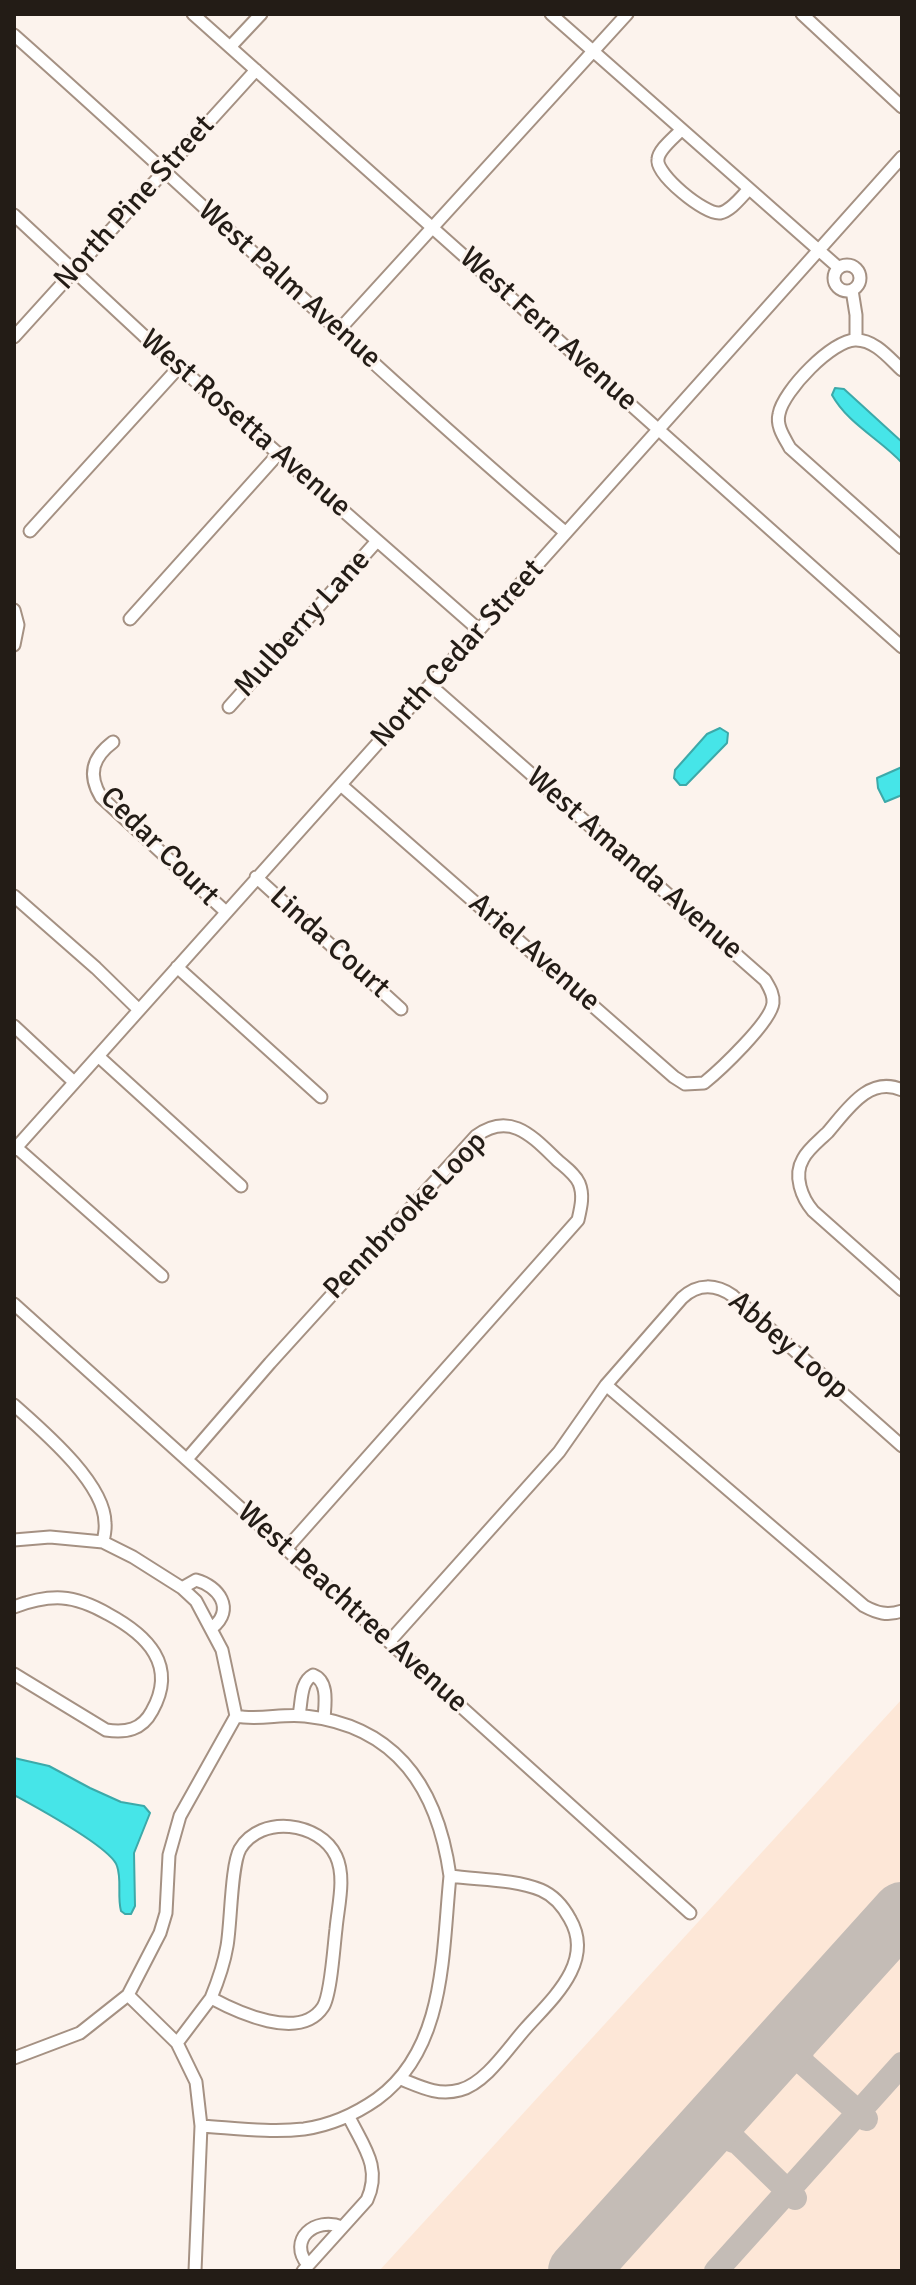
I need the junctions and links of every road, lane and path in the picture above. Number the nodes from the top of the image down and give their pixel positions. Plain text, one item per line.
1 (193, 14) edge
2 (261, 14) edge
3 (551, 14) edge
4 (627, 14) edge
5 (802, 14) edge
6 (14, 35) edge
7 (230, 47) junction
8 (593, 51) junction
9 (256, 70) junction
10 (902, 107) edge
11 (681, 130) junction
12 (902, 157) edge
13 (165, 171) junction
14 (749, 189) junction
15 (14, 215) edge
16 (432, 227) junction
17 (817, 251) junction
18 (839, 268) junction
19 (73, 269) junction
20 (852, 290) junction
21 (339, 330) junction
22 (14, 337) edge
23 (856, 340) junction
24 (180, 366) junction
25 (902, 370) edge
26 (658, 429) junction
27 (279, 453) junction
28 (30, 531) dead end
29 (566, 533) junction
30 (377, 541) junction
31 (902, 548) edge
32 (14, 610) edge
33 (130, 619) dead end
34 (479, 630) junction
35 (14, 645) edge
36 (902, 647) edge
37 (430, 685) junction
38 (229, 707) dead end
39 (113, 742) dead end
40 (341, 785) junction
41 (256, 877) junction
42 (14, 896) edge
43 (226, 912) junction
44 (177, 967) junction
45 (401, 1009) dead end
46 (139, 1010) junction
47 (14, 1026) edge
48 (98, 1056) junction
49 (730, 1059) joint
50 (74, 1082) junction
51 (902, 1090) edge
52 (321, 1097) dead end
53 (15, 1149) edge
54 (241, 1186) dead end
55 (162, 1276) dead end
56 (902, 1290) edge
57 (14, 1304) edge
58 (606, 1385) junction
59 (14, 1405) edge
60 (902, 1446) edge
61 (187, 1459) junction
62 (14, 1540) edge
63 (103, 1542) junction
64 (286, 1549) junction
65 (182, 1588) junction
66 (14, 1607) edge
67 (902, 1611) edge
68 (212, 1628) junction
69 (389, 1642) junction
70 (14, 1674) edge
71 (299, 1715) junction
72 (236, 1716) junction
73 (324, 1719) junction
74 (450, 1876) junction
75 (690, 1913) dead end
76 (128, 1995) junction
77 (211, 1998) junction
78 (177, 2043) junction
79 (14, 2058) edge
80 (401, 2079) junction
81 (349, 2117) junction
82 (201, 2126) junction
83 (342, 2227) junction
84 (306, 2268) edge
85 (195, 2271) edge

1 - 7 street, West Fern Avenue
2 - 7 street
3 - 8 street
4 - 8 street
5 - 10 street
6 - 13 street, West Palm Avenue
7 - 9 street, West Fern Avenue
8 - 11 street
8 - 16 street
9 - 13 street, North Pine Street
9 - 16 street, West Fern Avenue
11 - 14 street
11 - 14 street
12 - 17 street, North Cedar Street
13 - 19 street, North Pine Street
13 - 21 street, West Palm Avenue
14 - 17 street
15 - 19 street, West Rosetta Avenue
16 - 21 street
16 - 26 street, West Fern Avenue
17 - 18 street
17 - 26 street, North Cedar Street
18 - 20 street
18 - 20 street
19 - 22 street, North Pine Street
19 - 24 street, West Rosetta Avenue
20 - 23 street
21 - 29 street, West Palm Avenue
23 - 25 street
23 - 31 street
24 - 27 street, West Rosetta Avenue
24 - 28 street
26 - 29 street, North Cedar Street
26 - 36 street, West Fern Avenue
27 - 30 street, West Rosetta Avenue
27 - 33 street
29 - 34 street, North Cedar Street
30 - 34 street, West Rosetta Avenue
30 - 38 street, Mulberry Lane
32 - 35 street
34 - 37 street, North Cedar Street
37 - 40 street, North Cedar Street
37 - 49 street, West Amanda Avenue
39 - 43 street, Cedar Court
40 - 41 street, North Cedar Street
40 - 49 street, Ariel Avenue
41 - 43 street, North Cedar Street
41 - 45 street, Linda Court
42 - 46 street
43 - 44 street, North Cedar Street
44 - 46 street, North Cedar Street
44 - 52 street
46 - 48 street, North Cedar Street
47 - 50 street
48 - 50 street, North Cedar Street
48 - 54 street
50 - 53 street, North Cedar Street
51 - 56 street
53 - 55 street
57 - 61 street, West Peachtree Avenue
58 - 60 street, Abbey Loop
58 - 67 street
58 - 69 street, Abbey Loop
59 - 63 street
61 - 64 street, West Peachtree Avenue
61 - 64 street, Pennbrooke Loop
62 - 63 street
63 - 65 street
64 - 69 street, West Peachtree Avenue
65 - 68 street
65 - 68 street
66 - 70 street
68 - 72 street
69 - 75 street, West Peachtree Avenue
71 - 72 street
71 - 73 street
71 - 73 street
72 - 76 street
73 - 74 street
74 - 80 street
74 - 80 street
76 - 78 street
76 - 79 street
77 - 77 street
77 - 78 street
78 - 82 street
80 - 81 street
81 - 82 street
81 - 83 street
82 - 85 street
83 - 84 street
83 - 84 street

